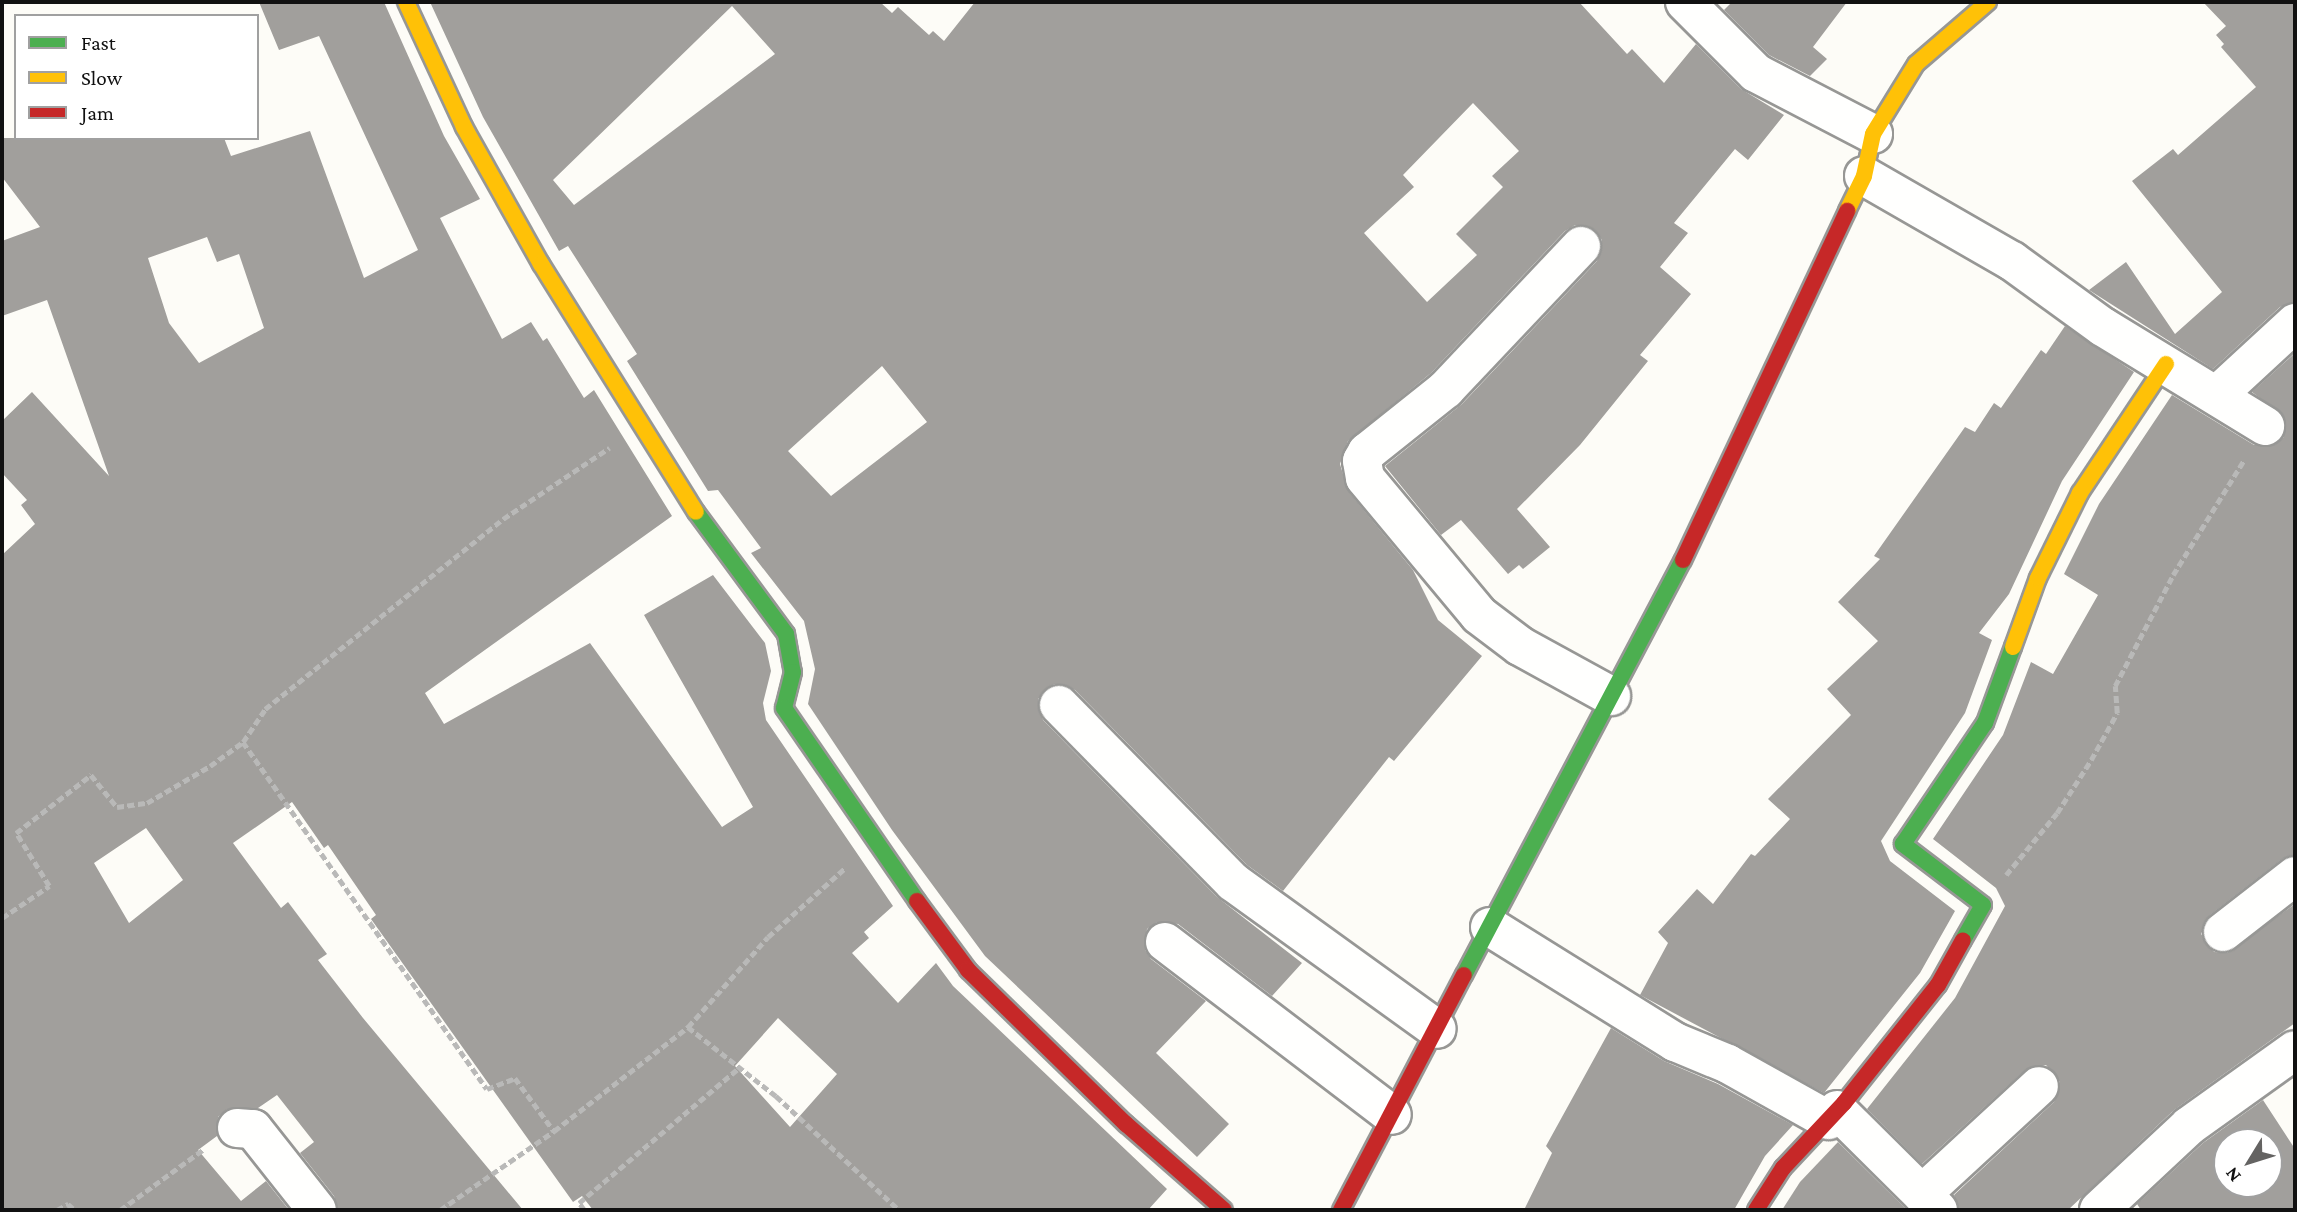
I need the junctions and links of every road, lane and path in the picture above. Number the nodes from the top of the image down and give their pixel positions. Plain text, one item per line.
1 (406, 2) edge
2 (1685, 2) edge
3 (1988, 2) edge
4 (1873, 134) junction
5 (1864, 176) junction
6 (1581, 246) dead end
7 (2295, 323) edge
8 (2166, 364) junction
9 (2217, 395) junction
10 (642, 426) junction
11 (2265, 426) joint
12 (1611, 696) junction
13 (1059, 705) dead end
14 (243, 741) junction
15 (874, 843) junction
16 (2295, 876) edge
17 (1983, 905) junction
18 (2, 918) edge
19 (1490, 927) junction
20 (2224, 932) dead end
21 (1165, 942) dead end
22 (688, 1027) junction
23 (1437, 1029) junction
24 (2295, 1051) edge
25 (740, 1067) junction
26 (2039, 1086) dead end
27 (1392, 1115) junction
28 (1832, 1115) junction
29 (237, 1128) joint
30 (554, 1130) junction
31 (1930, 1202) edge
32 (57, 1210) edge
33 (75, 1210) edge
34 (120, 1210) edge
35 (317, 1210) edge
36 (440, 1210) edge
37 (584, 1210) edge
38 (899, 1210) edge
39 (1224, 1210) edge
40 (1341, 1210) edge
41 (1756, 1210) edge
42 (2099, 1210) edge

1 - 10 street
2 - 4 street
3 - 4 street
4 - 5 street
5 - 8 street
5 - 12 street
6 - 12 street
7 - 9 street
8 - 9 street
8 - 17 street
9 - 11 street
10 - 14 path
10 - 15 street
11 - 17 path
12 - 19 street
13 - 23 street
14 - 18 path
14 - 30 path
15 - 22 path
15 - 39 street
16 - 20 street
17 - 28 street
19 - 23 street
19 - 28 street
21 - 27 street
22 - 25 path
22 - 30 path
23 - 27 street
24 - 42 street
25 - 37 path
25 - 38 path
26 - 31 street
27 - 40 street
28 - 31 street
28 - 41 street
29 - 34 path
29 - 35 street
30 - 36 path
32 - 33 path

